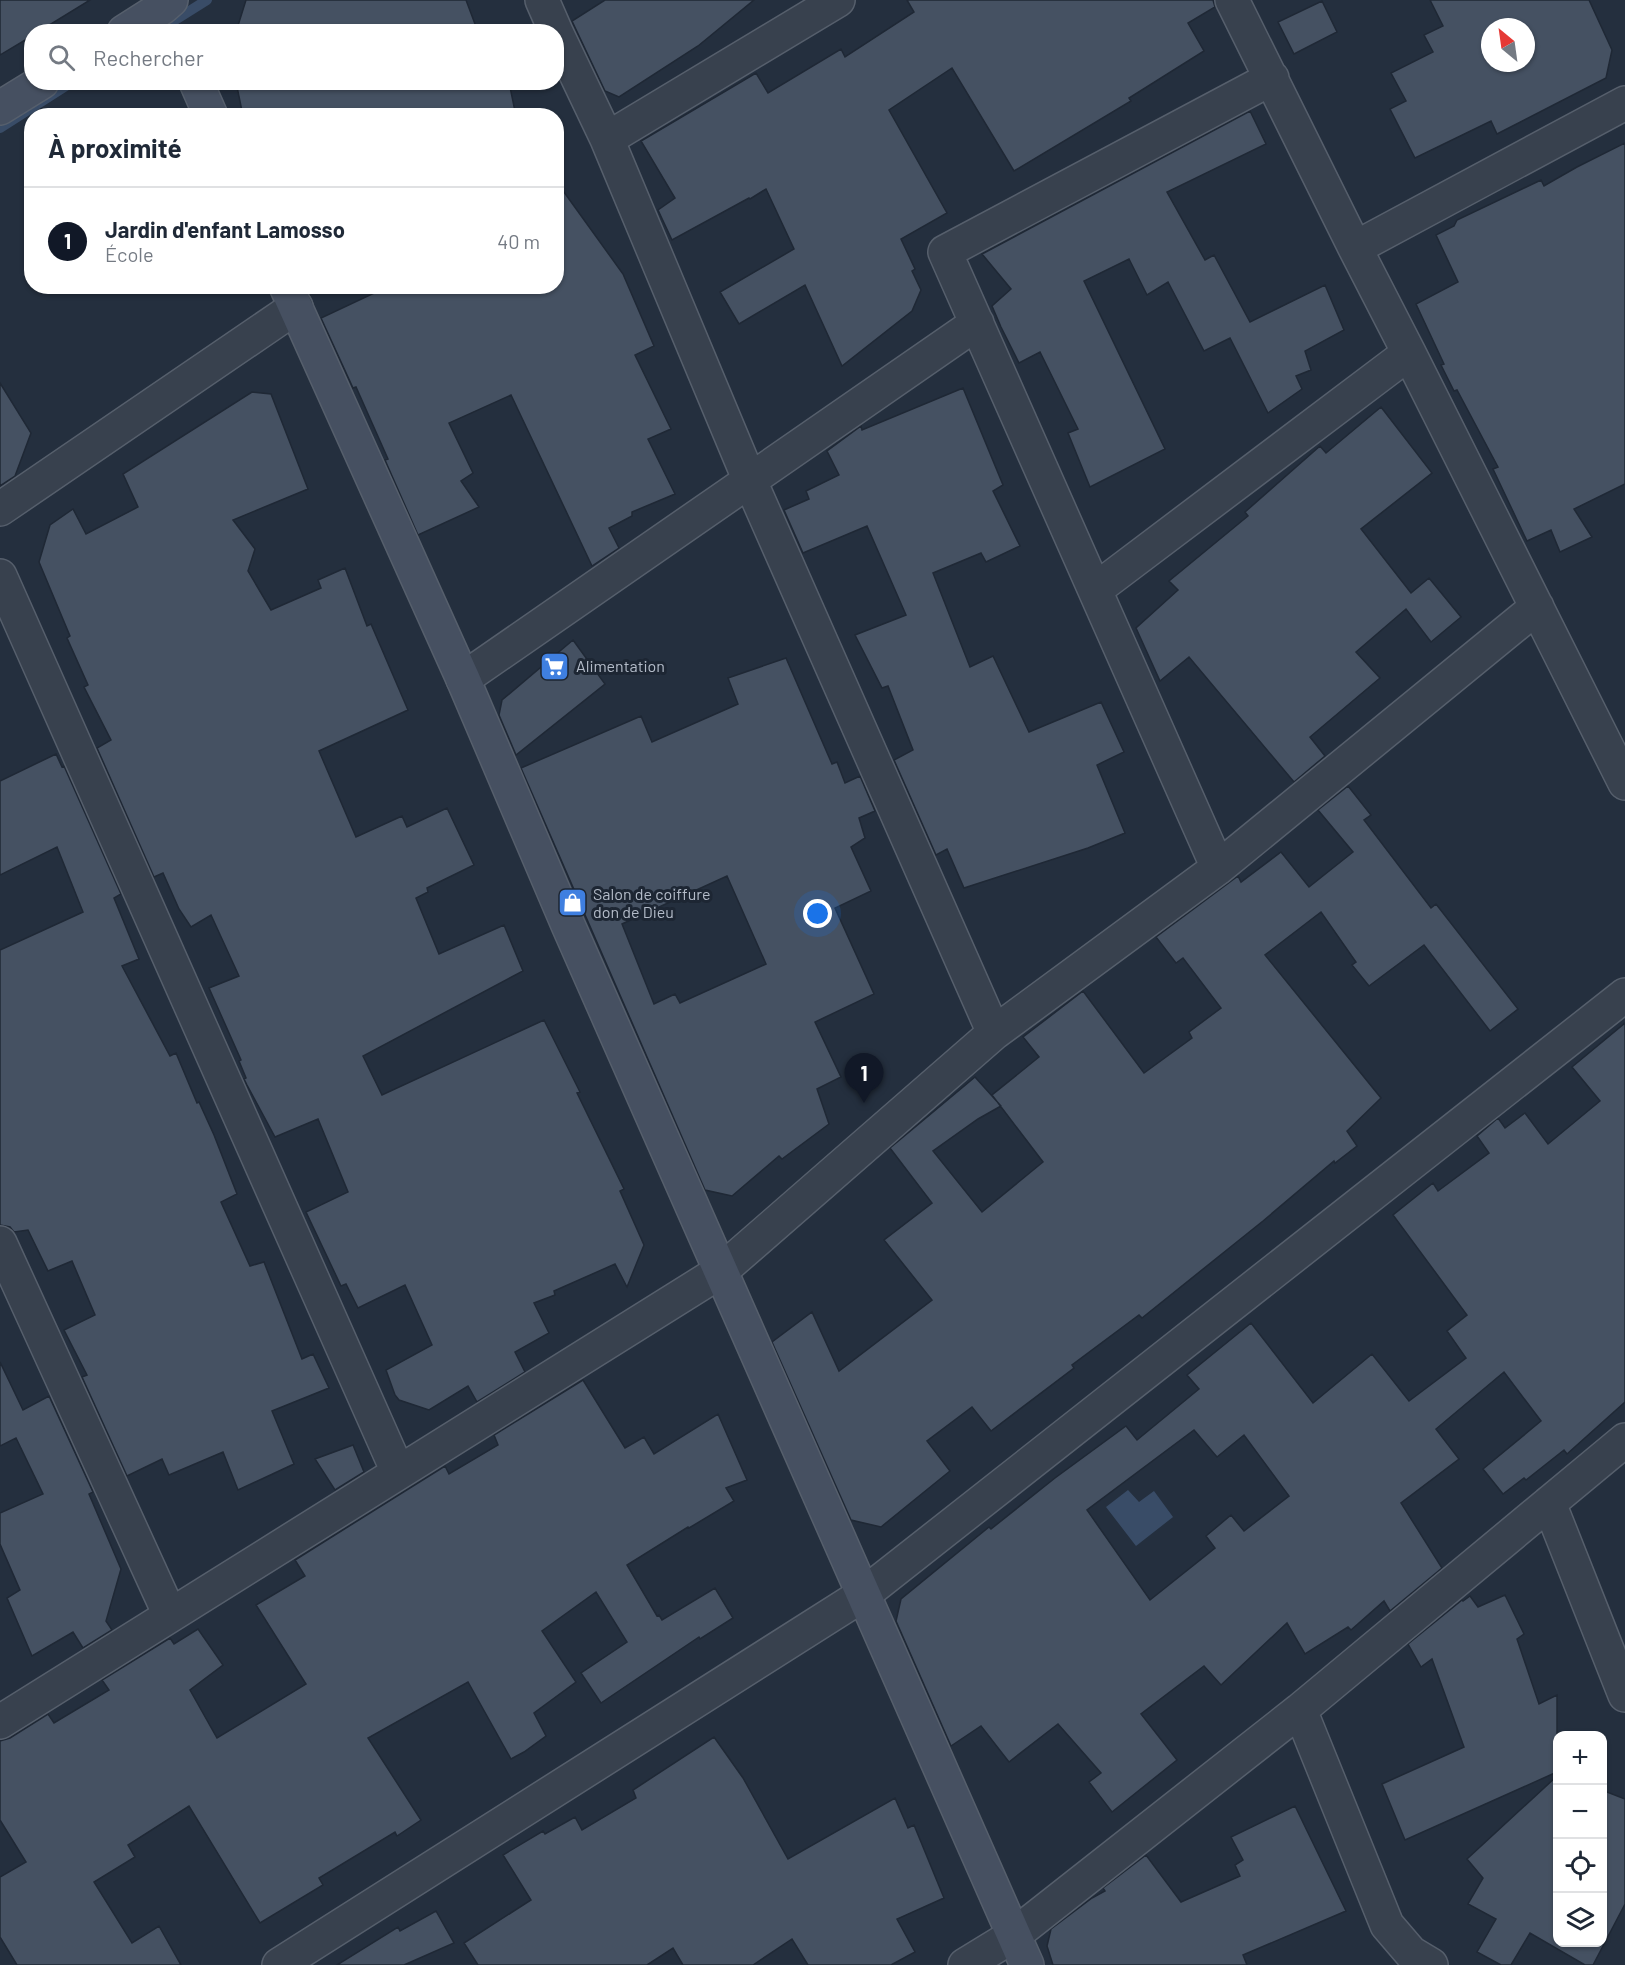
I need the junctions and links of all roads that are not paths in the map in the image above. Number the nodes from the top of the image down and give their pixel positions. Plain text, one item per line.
1 (542, 0) edge
2 (838, 0) edge
3 (1232, 0) edge
4 (167, 10) edge
5 (140, 24) edge
6 (552, 24) edge
7 (564, 49) edge
8 (1272, 78) junction
9 (29, 90) edge
10 (200, 90) edge
11 (1625, 103) edge
12 (0, 108) edge
13 (207, 108) edge
14 (607, 139) junction
15 (1354, 248) junction
16 (291, 297) edge
17 (977, 323) junction
18 (1409, 352) junction
19 (750, 481) junction
20 (0, 509) edge
21 (0, 576) edge
22 (1095, 590) junction
23 (1537, 607) junction
24 (463, 679) junction
25 (1625, 783) edge
26 (1218, 868) junction
27 (1625, 995) edge
28 (994, 1033) junction
29 (0, 1243) edge
30 (722, 1271) junction
31 (1625, 1440) edge
32 (398, 1472) junction
33 (1549, 1503) junction
34 (864, 1594) junction
35 (170, 1615) junction
36 (1625, 1695) edge
37 (1300, 1710) junction
38 (0, 1722) edge
39 (1014, 1935) junction
40 (279, 1965) edge
41 (965, 1965) edge
42 (1027, 1965) edge
43 (1431, 1965) edge

1 - 6 street
2 - 14 street
3 - 8 street
4 - 5 street
7 - 14 street
8 - 15 street
8 - 17 street
9 - 12 street
10 - 13 street
11 - 15 street
14 - 19 street
15 - 18 street
16 - 20 street
16 - 24 street
17 - 19 street
17 - 22 street
18 - 22 street
18 - 23 street
19 - 24 street
19 - 28 street
21 - 32 street
22 - 26 street
23 - 25 street
23 - 26 street
24 - 30 street
26 - 28 street
27 - 34 street
28 - 30 street
29 - 35 street
30 - 32 street
30 - 34 street
31 - 33 street
32 - 35 street
33 - 36 street
33 - 37 street
34 - 39 street
34 - 40 street
35 - 38 street
37 - 39 street
37 - 43 street
39 - 41 street
39 - 42 street

